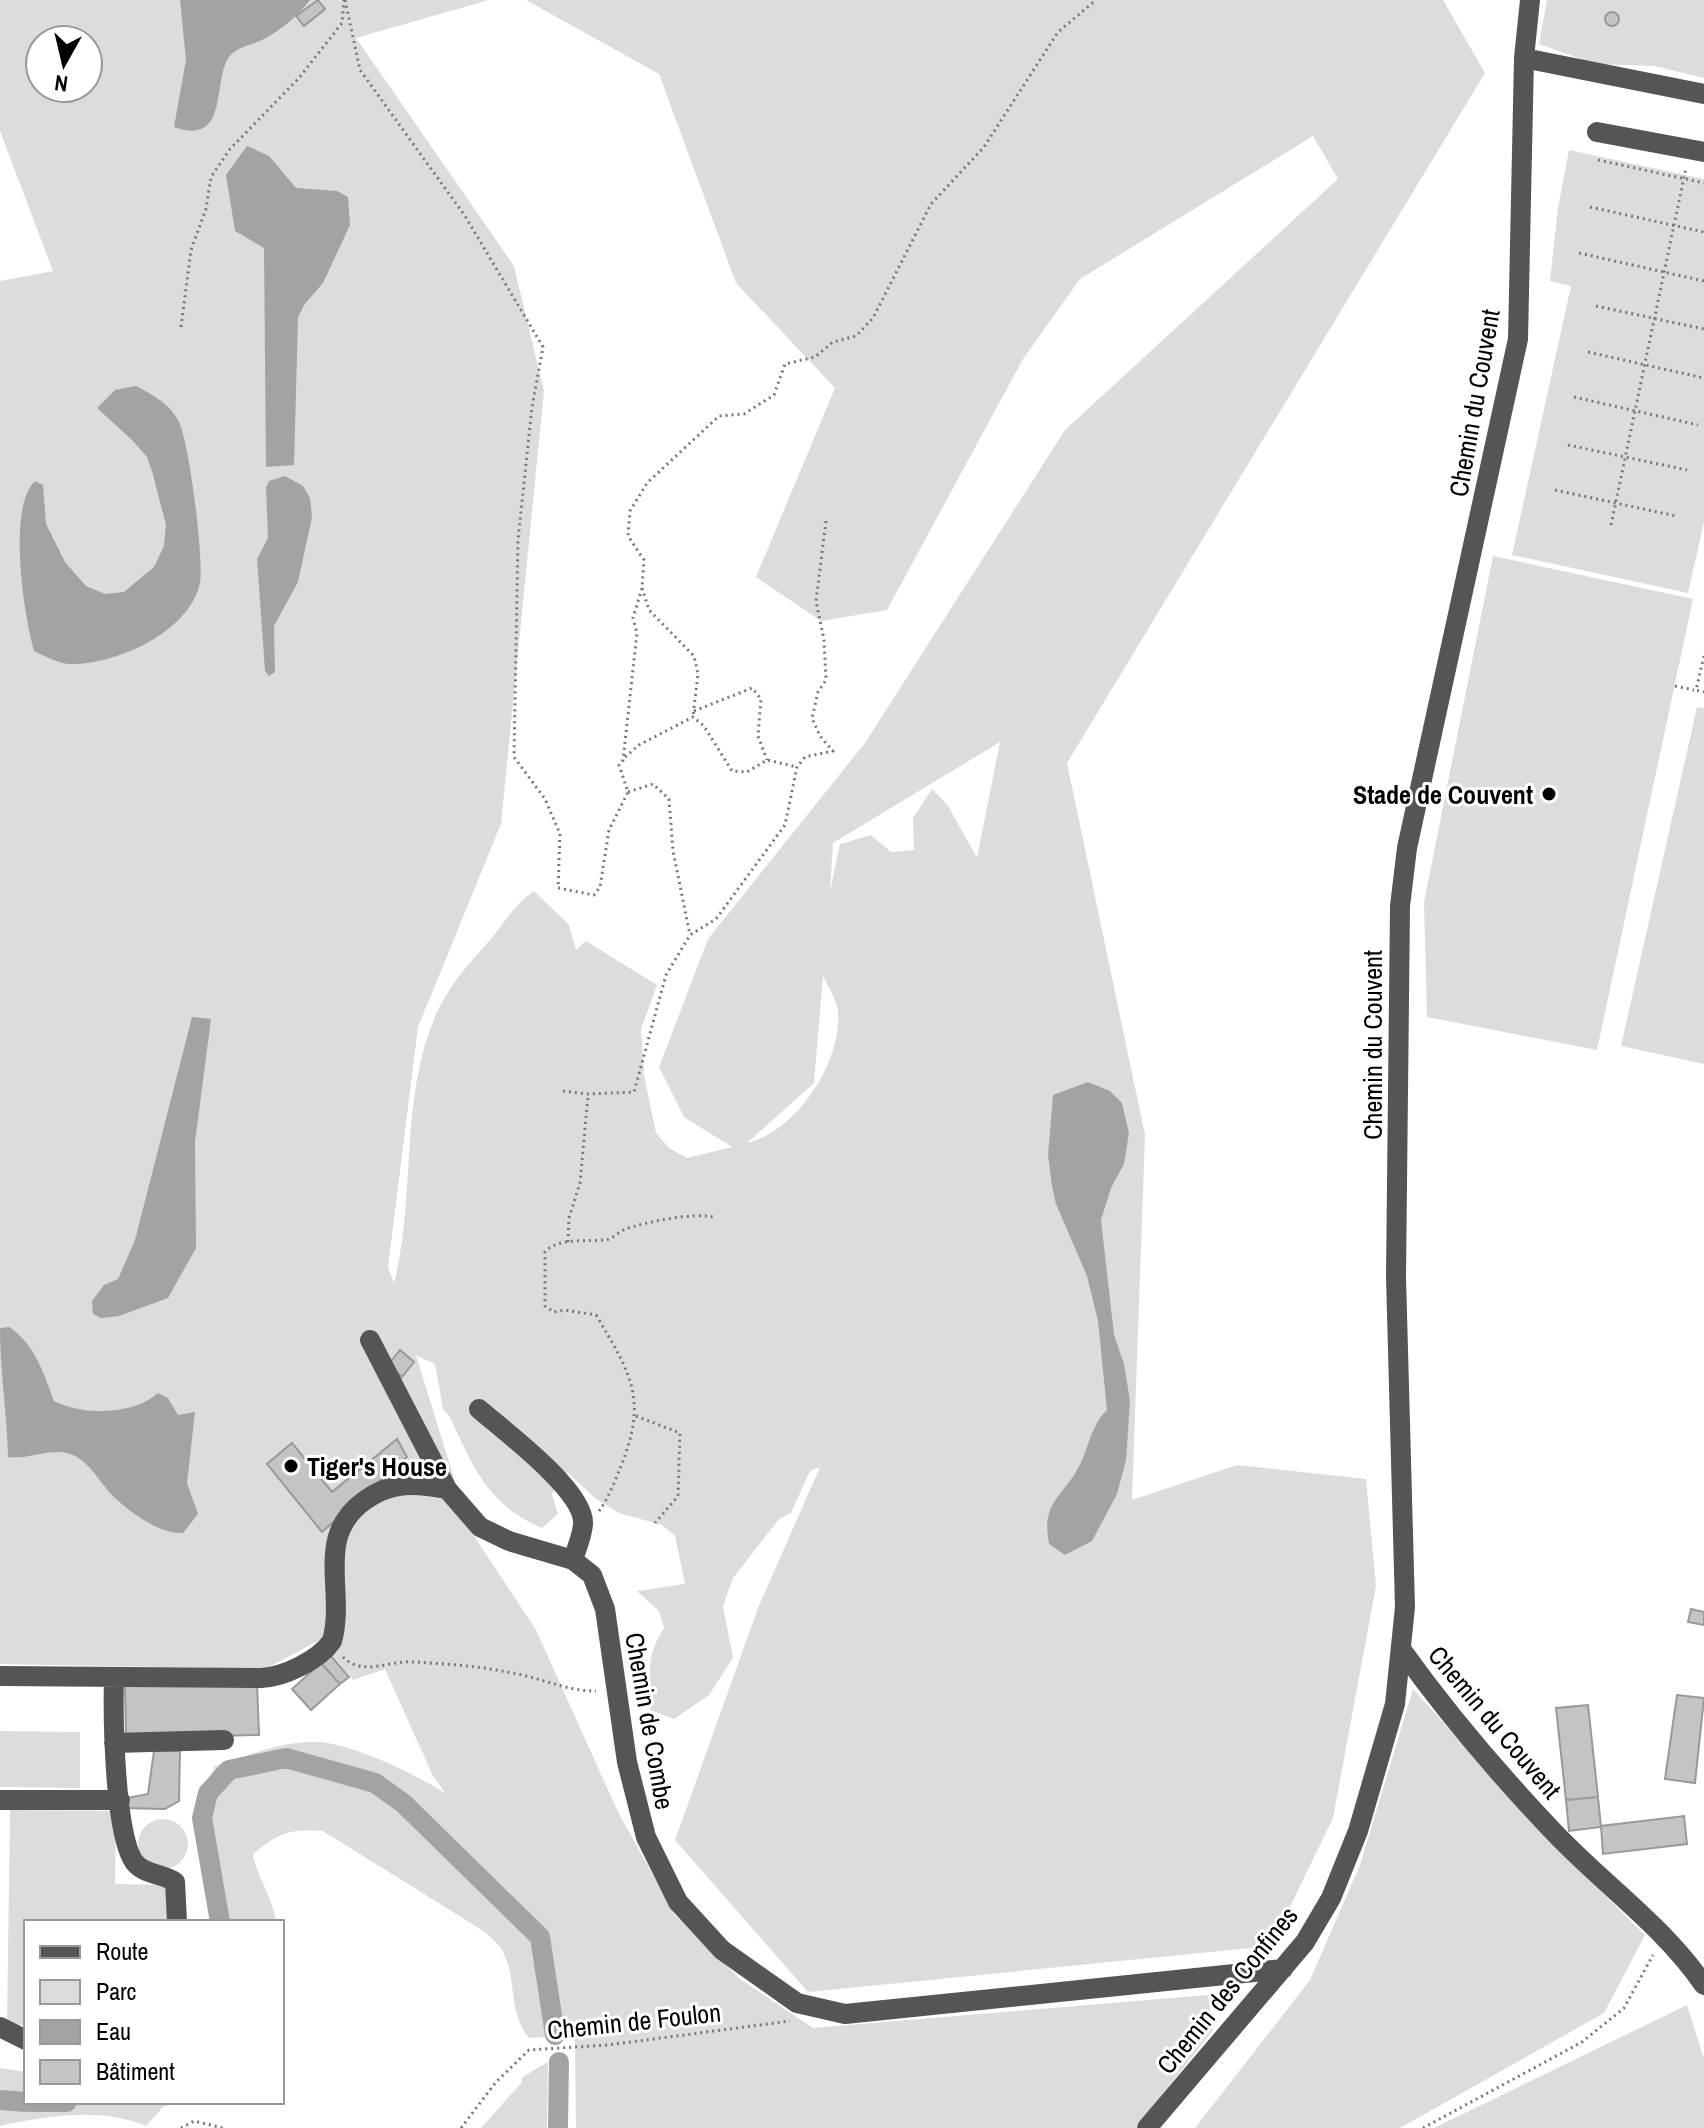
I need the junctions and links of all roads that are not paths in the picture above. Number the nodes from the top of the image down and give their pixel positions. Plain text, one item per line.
1 (1530, 0) edge
2 (1524, 58) junction
3 (1704, 94) edge
4 (1597, 132) dead end
5 (1697, 150) edge
6 (370, 1340) dead end
7 (479, 1409) dead end
8 (447, 1489) junction
9 (573, 1560) junction
10 (1401, 1649) junction
11 (0, 1676) edge
12 (114, 1678) junction
13 (224, 1740) dead end
14 (114, 1743) junction
15 (0, 1800) edge
16 (120, 1800) junction
17 (177, 1920) edge
18 (1283, 1969) junction
19 (1704, 1985) edge
20 (2, 2033) edge
21 (24, 2039) edge
22 (1147, 2128) edge

1 - 2 street, Chemin du Couvent
2 - 3 street
2 - 10 street, Chemin du Couvent
4 - 5 street
6 - 8 street
7 - 9 street
8 - 9 street
8 - 12 street
9 - 18 street, Chemin de Combe
10 - 18 street, Chemin des Confines
10 - 19 street, Chemin du Couvent
11 - 12 street
12 - 14 street
13 - 14 street
14 - 16 street
15 - 16 street
16 - 17 street
18 - 22 street, Chemin des Confines
20 - 21 street

